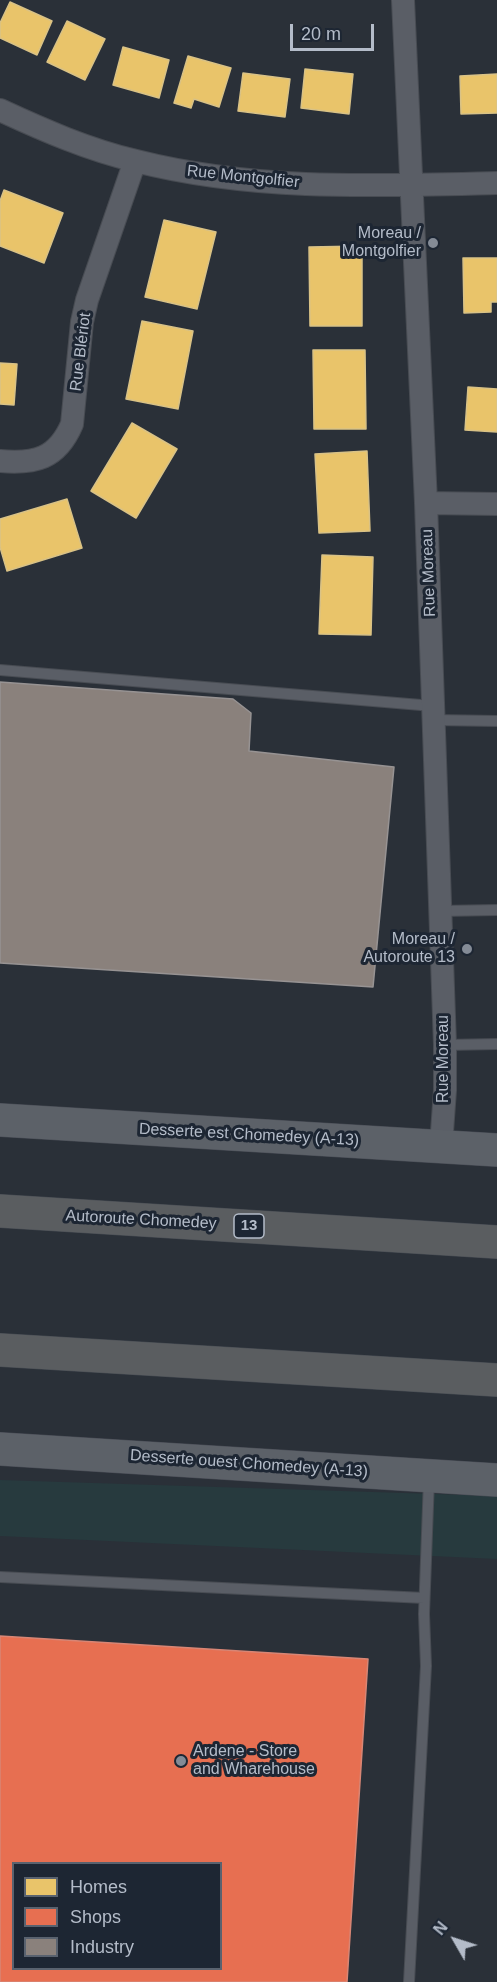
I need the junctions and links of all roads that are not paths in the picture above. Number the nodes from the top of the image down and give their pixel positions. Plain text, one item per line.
1 (404, 0) edge
2 (0, 110) edge
3 (135, 161) junction
4 (497, 183) edge
5 (411, 185) junction
6 (0, 461) edge
7 (426, 503) junction
8 (497, 504) edge
9 (0, 670) edge
10 (433, 713) junction
11 (497, 721) edge
12 (497, 910) edge
13 (440, 911) junction
14 (497, 1044) edge
15 (445, 1045) junction
16 (0, 1120) edge
17 (441, 1146) junction
18 (497, 1150) edge
19 (0, 1211) edge
20 (497, 1242) edge
21 (0, 1350) edge
22 (497, 1380) edge
23 (0, 1449) edge
24 (429, 1476) junction
25 (497, 1480) edge
26 (0, 1577) edge
27 (424, 1598) junction
28 (409, 1982) edge

1 - 5 street, Rue Moreau
2 - 3 street, Rue Montgolfier
3 - 5 street, Rue Montgolfier
3 - 6 street, Rue Blériot
4 - 5 street, Rue Montgolfier
5 - 7 street, Rue Moreau
7 - 8 street
7 - 10 street, Rue Moreau
9 - 10 lane
10 - 11 lane
10 - 13 street, Rue Moreau
12 - 13 lane
13 - 15 street, Rue Moreau
14 - 15 lane
15 - 17 street, Rue Moreau
16 - 17 main road, Desserte est Chomedey (A-13)
17 - 18 main road, Desserte est Chomedey (A-13)
19 - 20 highway, Autoroute Chomedey / 13
21 - 22 highway
23 - 24 main road, Desserte ouest Chomedey (A-13)
24 - 25 main road, Desserte ouest Chomedey (A-13)
24 - 27 lane
26 - 27 lane
27 - 28 lane

